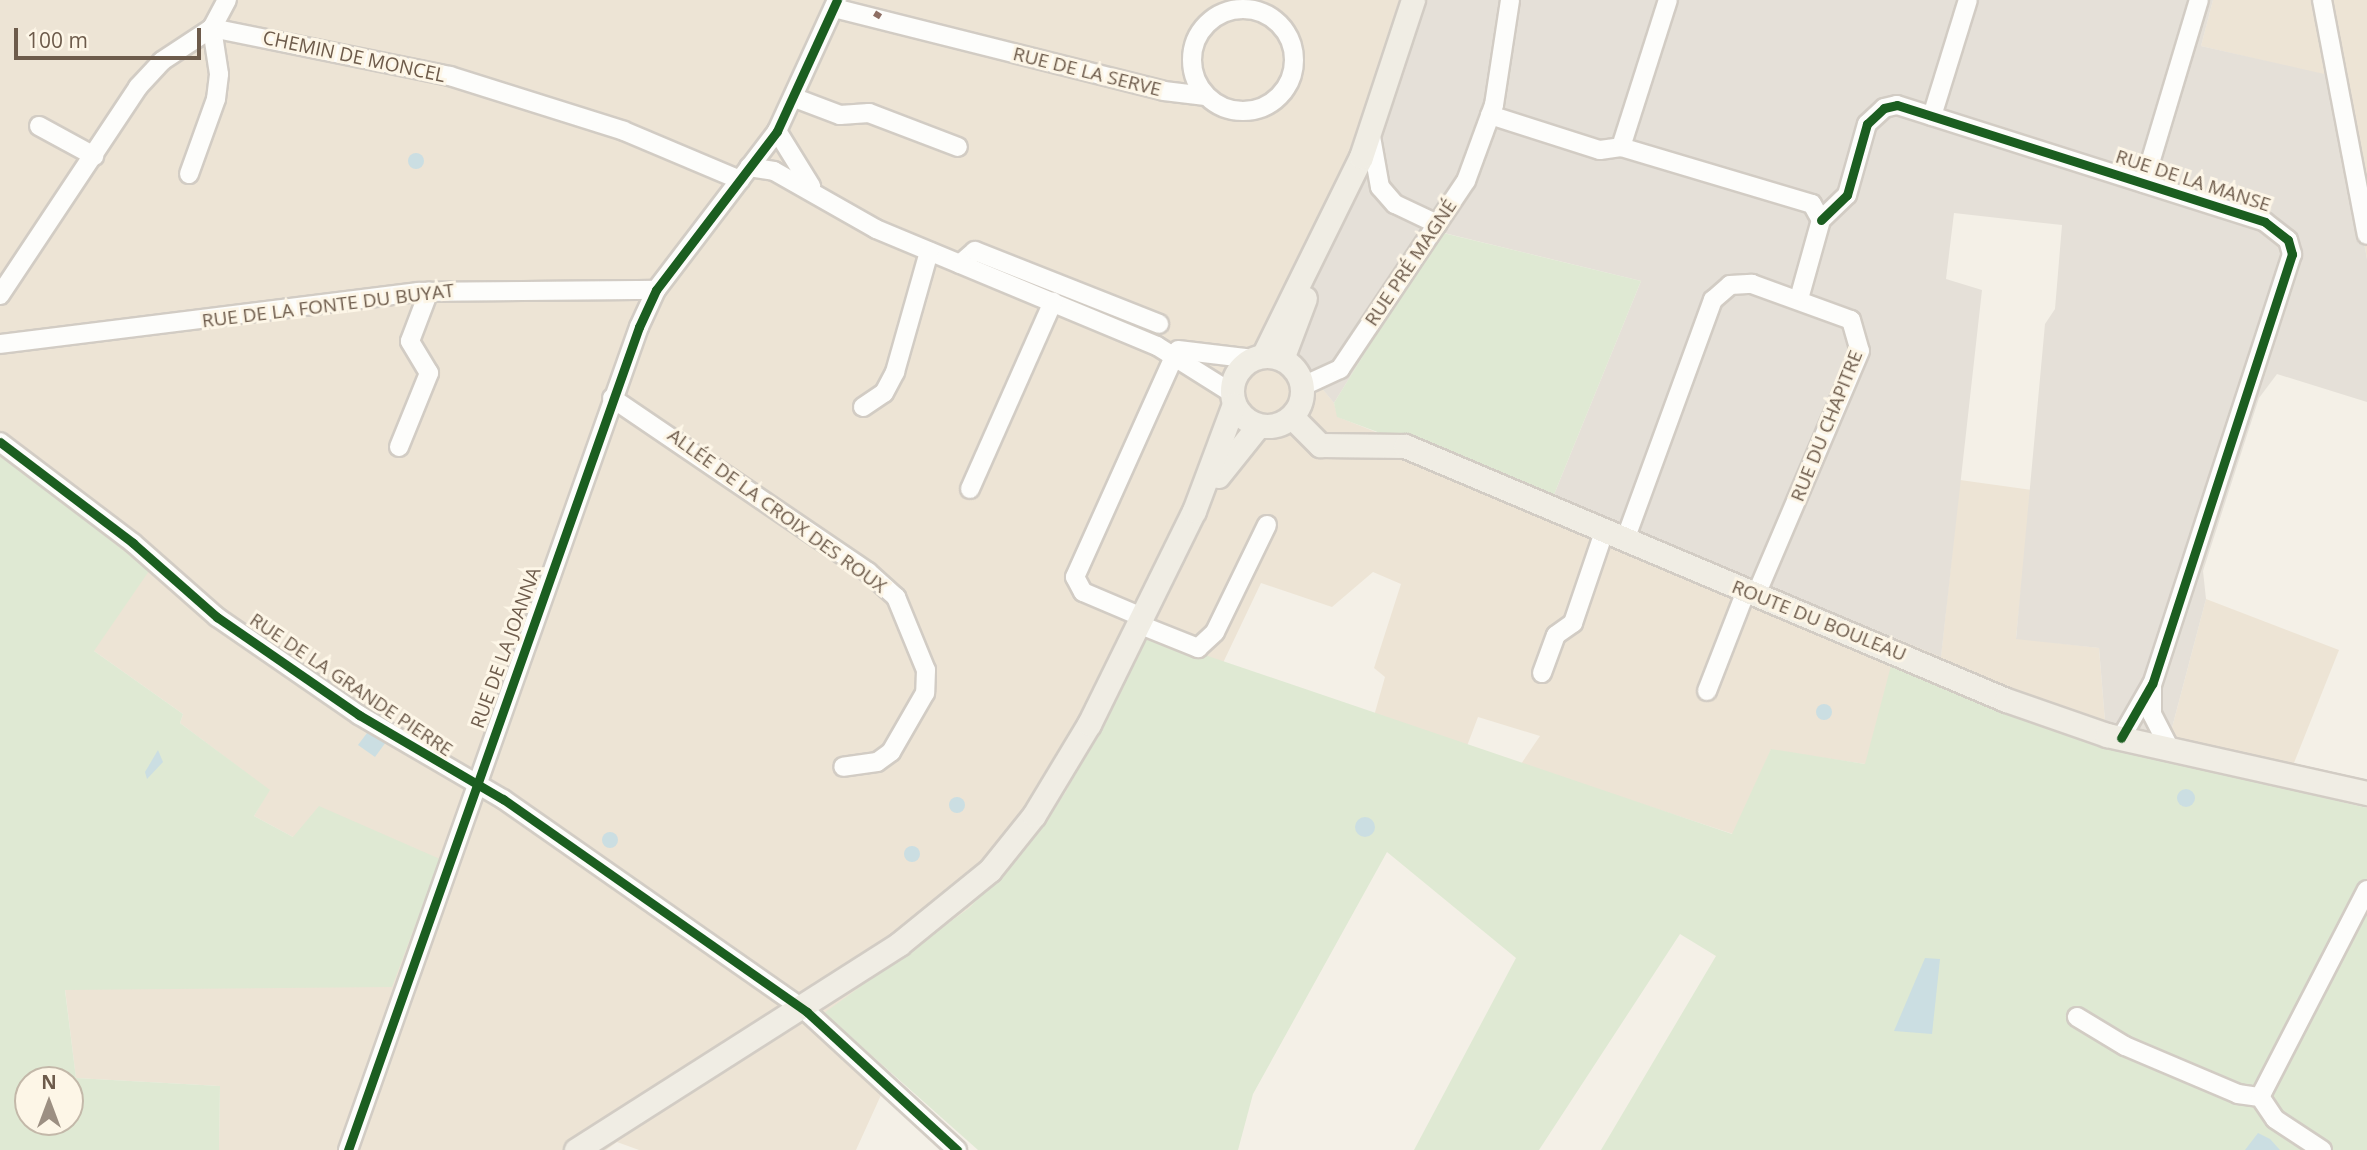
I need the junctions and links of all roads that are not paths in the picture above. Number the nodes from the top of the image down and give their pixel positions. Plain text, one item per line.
1 (227, 0) edge
2 (1413, 0) edge
3 (1510, 0) edge
4 (1668, 0) edge
5 (1968, 0) edge
6 (2199, 0) edge
7 (2322, 0) edge
8 (835, 4) edge
9 (1217, 8) edge
10 (212, 29) junction
11 (1206, 96) junction
12 (795, 98) junction
13 (1490, 115) junction
14 (1932, 116) junction
15 (39, 126) dead end
16 (1370, 131) junction
17 (772, 137) junction
18 (958, 147) dead end
19 (1621, 147) junction
20 (94, 156) junction
21 (190, 174) dead end
22 (744, 174) junction
23 (788, 176) junction
24 (2144, 183) junction
25 (815, 192) junction
26 (1821, 220) junction
27 (1437, 224) junction
28 (2367, 235) edge
29 (929, 251) junction
30 (960, 264) junction
31 (656, 290) junction
32 (429, 291) junction
33 (0, 295) edge
34 (1799, 299) junction
35 (1053, 302) junction
36 (1159, 324) dead end
37 (0, 344) edge
38 (1157, 346) junction
39 (1175, 355) junction
40 (1266, 358) junction
41 (1303, 386) junction
42 (612, 398) junction
43 (1233, 398) junction
44 (863, 407) dead end
45 (1292, 417) junction
46 (1258, 426) junction
47 (0, 442) edge
48 (398, 447) dead end
49 (970, 489) dead end
50 (1194, 510) junction
51 (1267, 525) dead end
52 (1615, 536) junction
53 (1751, 594) junction
54 (1140, 620) junction
55 (1542, 673) dead end
56 (2152, 684) junction
57 (1707, 691) dead end
58 (2121, 738) junction
59 (2171, 751) junction
60 (844, 766) dead end
61 (475, 784) junction
62 (2367, 793) edge
63 (2367, 890) edge
64 (801, 1008) junction
65 (2077, 1017) dead end
66 (2260, 1097) junction
67 (348, 1150) edge
68 (576, 1150) edge
69 (957, 1150) edge
70 (2322, 1150) edge

1 - 10 street
2 - 16 main road
3 - 13 street, RUE PRÉ MAGNÉ
4 - 19 street
5 - 14 street
6 - 24 street
7 - 28 street
8 - 11 street, RUE DE LA SERVE
8 - 12 street, RUE DE LA JOANNA
9 - 11 street, RUE DE LA SERVE
9 - 11 street, RUE DE LA SERVE
10 - 20 street
10 - 21 street
10 - 22 street, CHEMIN DE MONCEL
12 - 17 street, RUE DE LA JOANNA
12 - 18 street
13 - 19 street
13 - 27 street, RUE PRÉ MAGNÉ
14 - 24 street, RUE DE LA MANSE
14 - 26 street, RUE DE LA MANSE
15 - 20 street
16 - 27 street
16 - 40 main road
17 - 22 street, RUE DE LA JOANNA
17 - 23 street
17 - 25 street
19 - 26 street
20 - 33 street
22 - 23 street, CHEMIN DE MONCEL
22 - 31 street, RUE DE LA JOANNA
23 - 25 street
24 - 56 street, RUE DE LA MANSE
25 - 29 street
26 - 34 street
27 - 41 street, RUE PRÉ MAGNÉ
29 - 30 street
29 - 44 street
30 - 35 street
30 - 36 street
31 - 32 street, RUE DE LA FONTE DU BUYAT
31 - 42 street, RUE DE LA JOANNA
32 - 37 street, RUE DE LA FONTE DU BUYAT
32 - 48 street
34 - 52 street, RUE DU CHAPITRE
34 - 53 street, RUE DU CHAPITRE
35 - 38 street
35 - 49 street
38 - 39 street
38 - 40 street
39 - 43 street
39 - 54 street
40 - 41 main road
40 - 43 main road
41 - 45 main road
42 - 60 street, ALLÉE DE LA CROIX DES ROUX
42 - 61 street, RUE DE LA JOANNA
43 - 46 main road
43 - 50 main road
45 - 46 main road
45 - 52 main road, ROUTE DU BOULEAU
46 - 50 main road
47 - 61 street, RUE DE LA GRANDE PIERRE
50 - 54 main road
51 - 54 street
52 - 53 main road, ROUTE DU BOULEAU
52 - 55 street, RUE DU CHAPITRE
53 - 57 street
53 - 58 main road, ROUTE DU BOULEAU
54 - 64 main road
56 - 58 street
56 - 59 street
58 - 59 main road, ROUTE DU BOULEAU
59 - 62 main road, ROUTE DU BOULEAU
61 - 64 street, RUE DE LA GRANDE PIERRE
61 - 67 street, RUE DE LA JOANNA
63 - 66 street
64 - 68 main road
64 - 69 street, RUE DE LA GRANDE PIERRE
65 - 66 street
66 - 70 street

